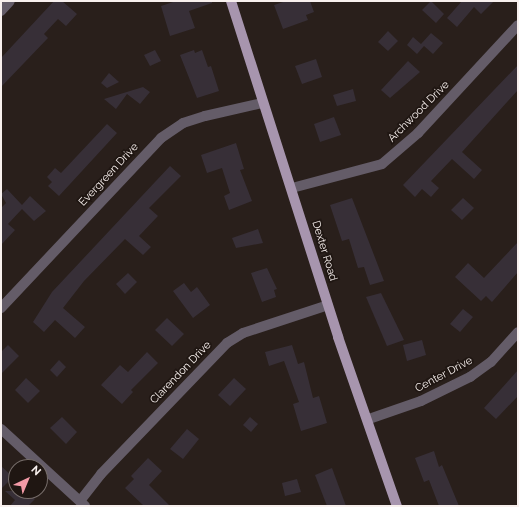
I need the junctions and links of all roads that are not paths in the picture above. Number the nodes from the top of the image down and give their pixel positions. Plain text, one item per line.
1 (10, 1) edge
2 (232, 1) edge
3 (1, 11) edge
4 (518, 25) edge
5 (262, 103) junction
6 (292, 188) junction
7 (328, 305) junction
8 (1, 308) edge
9 (518, 332) edge
10 (369, 418) junction
11 (1, 429) edge
12 (83, 504) edge
13 (397, 506) edge

1 - 3 street
2 - 5 main road, Dexter Road
4 - 6 street, Archwood Drive
5 - 6 main road, Dexter Road
5 - 8 street, Evergreen Drive
6 - 7 main road, Dexter Road
7 - 10 main road, Dexter Road
7 - 12 street, Clarendon Drive
9 - 10 street, Center Drive
10 - 13 main road, Dexter Road
11 - 12 street

